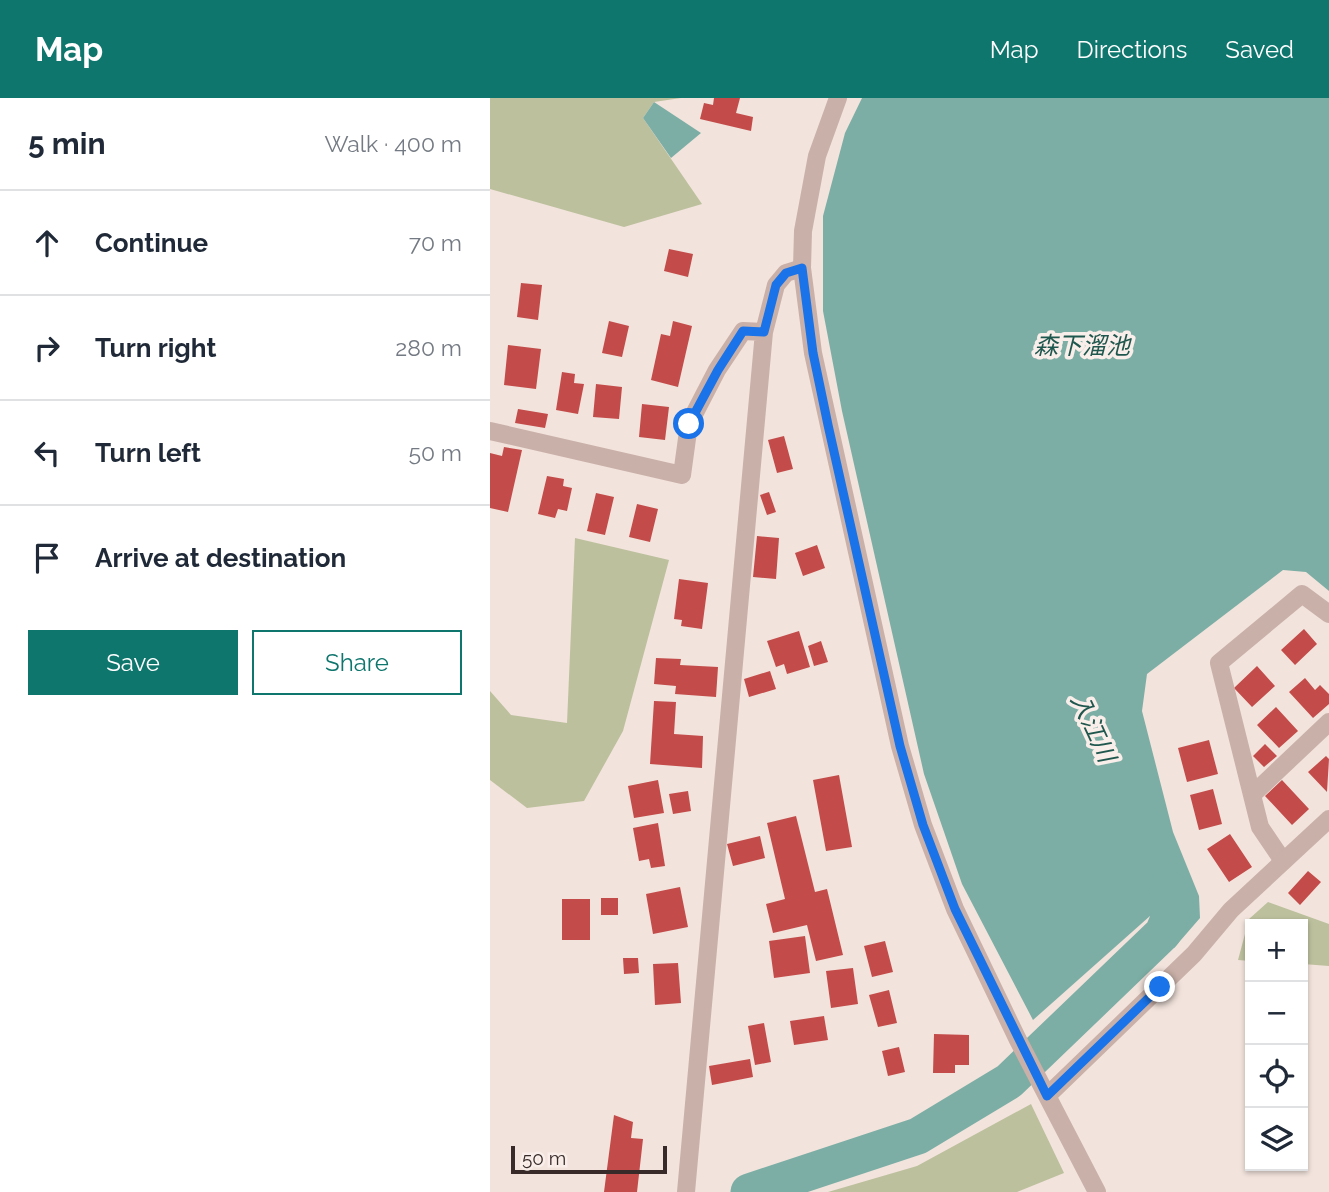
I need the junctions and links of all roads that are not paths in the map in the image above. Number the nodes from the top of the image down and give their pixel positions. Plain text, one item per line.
1 (838, 98) edge
2 (802, 268) junction
3 (764, 332) junction
4 (490, 430) edge
5 (1329, 614) edge
6 (1329, 722) edge
7 (1252, 795) junction
8 (1329, 819) edge
9 (1283, 862) junction
10 (1044, 1090) junction
11 (686, 1192) edge
12 (1097, 1192) edge

1 - 2 street
2 - 3 street
2 - 10 street
3 - 4 street
3 - 11 street
5 - 7 street
6 - 7 street
7 - 9 street
8 - 9 street
9 - 10 street
10 - 12 street

